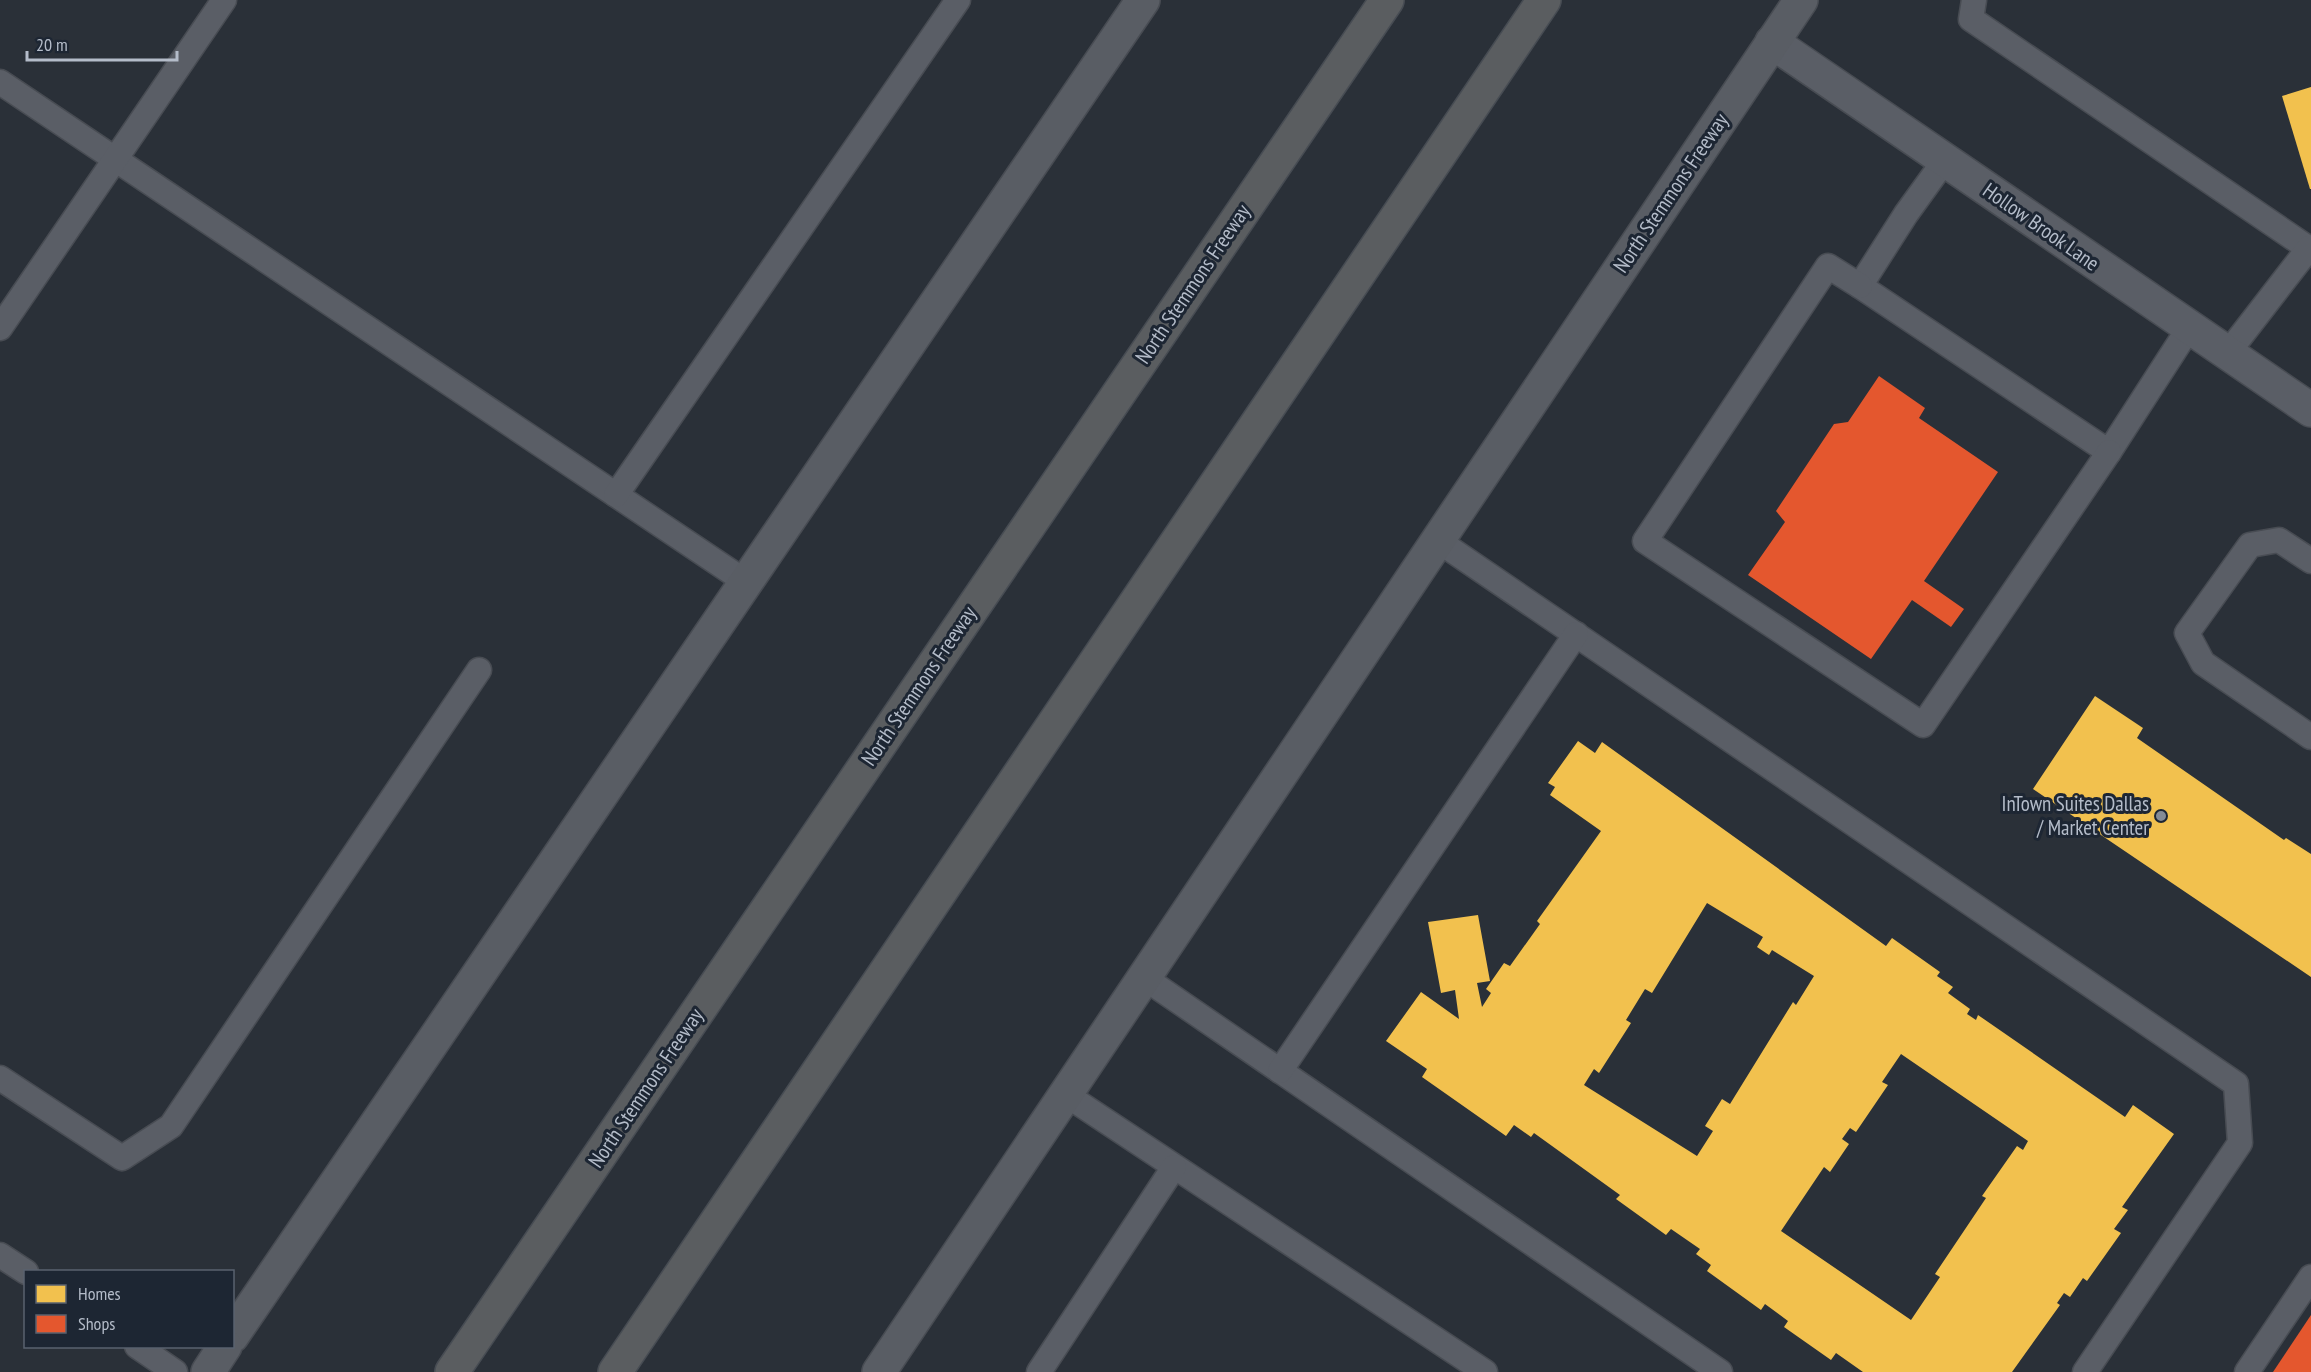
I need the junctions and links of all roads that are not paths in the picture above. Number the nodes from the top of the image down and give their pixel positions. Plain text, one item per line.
1 (224, 0) edge
2 (958, 0) edge
3 (1143, 0) edge
4 (1387, 0) edge
5 (1544, 0) edge
6 (1801, 0) edge
7 (1974, 0) edge
8 (1772, 42) junction
9 (0, 82) edge
10 (115, 159) junction
11 (1945, 160) junction
12 (2310, 249) edge
13 (1860, 286) junction
14 (0, 328) edge
15 (2189, 328) junction
16 (2227, 354) junction
17 (2311, 410) edge
18 (2109, 452) junction
19 (616, 495) junction
20 (1437, 540) junction
21 (2311, 561) edge
22 (746, 582) junction
23 (1576, 634) junction
24 (479, 670) dead end
25 (2311, 737) edge
26 (1143, 977) junction
27 (1280, 1071) junction
28 (0, 1078) edge
29 (1065, 1094) junction
30 (1174, 1167) junction
31 (0, 1255) edge
32 (24, 1271) edge
33 (2311, 1277) edge
34 (234, 1333) edge
35 (139, 1348) edge
36 (224, 1348) edge
37 (455, 1366) edge
38 (1476, 1370) edge
39 (175, 1372) edge
40 (208, 1372) edge
41 (615, 1372) edge
42 (879, 1372) edge
43 (1040, 1372) edge
44 (1720, 1372) edge
45 (2085, 1372) edge
46 (2247, 1372) edge

1 - 10 lane
2 - 19 lane
3 - 22 main road
4 - 37 highway, North Stemmons Freeway
5 - 41 highway
6 - 8 main road, North Stemmons Freeway
7 - 12 lane
8 - 11 street, Hollow Brook Lane
8 - 20 main road, North Stemmons Freeway
9 - 10 lane
10 - 14 lane
10 - 19 lane
11 - 13 lane
11 - 15 street, Hollow Brook Lane
12 - 16 lane
13 - 18 lane
13 - 18 lane
15 - 16 street, Hollow Brook Lane
15 - 18 lane
16 - 17 street, Hollow Brook Lane
19 - 22 lane
20 - 23 lane
20 - 26 main road, North Stemmons Freeway
21 - 25 lane
22 - 34 main road
23 - 27 lane
23 - 45 lane
24 - 28 lane
26 - 27 lane
26 - 29 main road, North Stemmons Freeway
27 - 44 lane
29 - 30 lane
29 - 42 main road, North Stemmons Freeway
30 - 38 lane
30 - 43 lane
31 - 32 lane
33 - 46 lane
35 - 39 lane
36 - 40 main road

